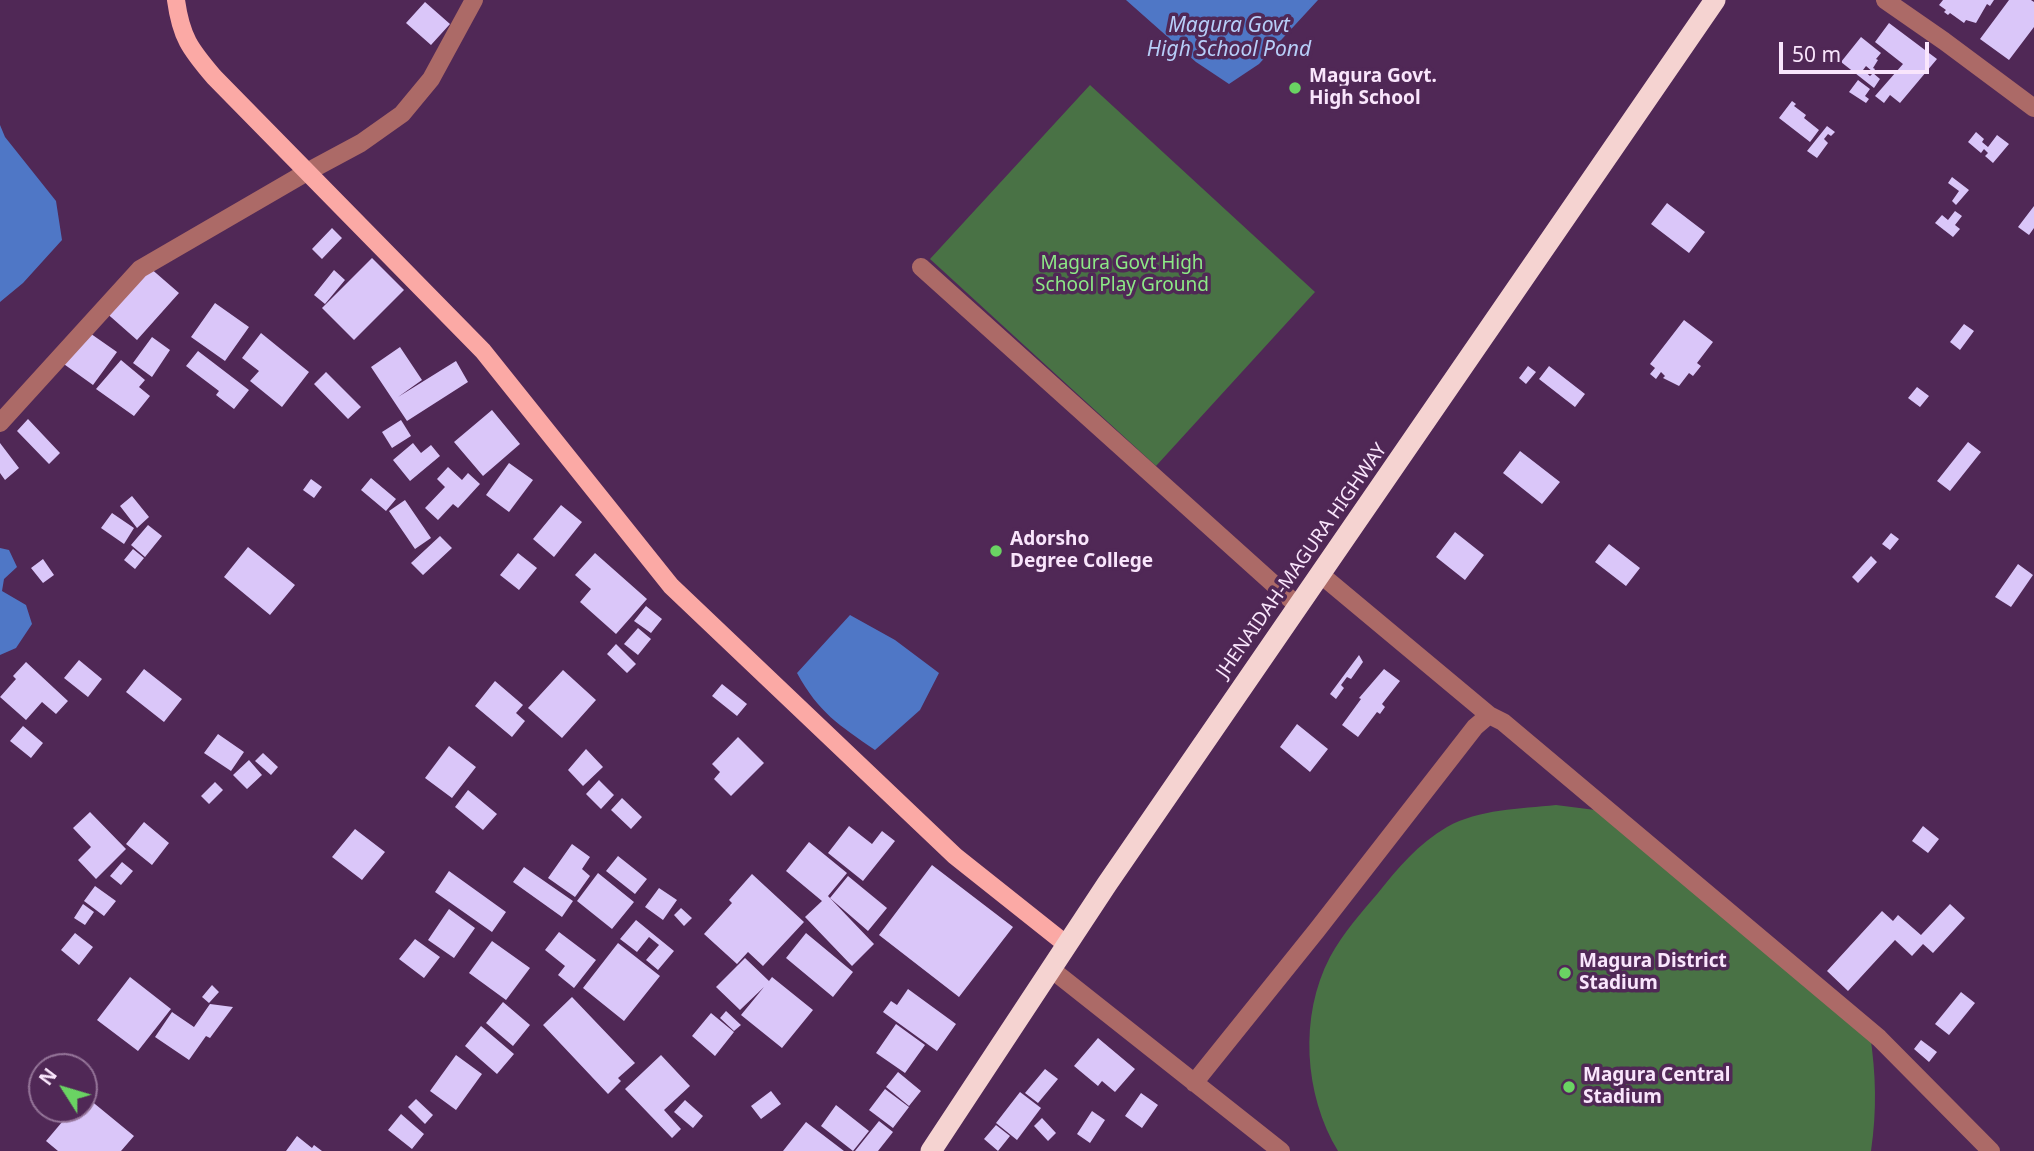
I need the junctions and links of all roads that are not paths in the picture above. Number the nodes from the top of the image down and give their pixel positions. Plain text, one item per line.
1 (176, 0) edge
2 (474, 0) edge
3 (1715, 0) edge
4 (1885, 0) edge
5 (2034, 108) edge
6 (306, 172) junction
7 (921, 267) dead end
8 (8, 403) edge
9 (0, 424) edge
10 (1320, 574) junction
11 (1298, 606) junction
12 (1489, 715) junction
13 (1067, 945) junction
14 (1051, 969) junction
15 (1194, 1083) junction
16 (931, 1151) edge
17 (1281, 1151) edge
18 (1991, 1151) edge

1 - 6 main road
2 - 6 street
3 - 10 highway, JHENAIDAH-MAGURA HIGHWAY
4 - 5 street
6 - 8 street
6 - 13 main road
7 - 11 street
8 - 9 street
10 - 11 highway, JHENAIDAH-MAGURA HIGHWAY
10 - 12 street
11 - 13 highway, JHENAIDAH-MAGURA HIGHWAY
12 - 15 street
12 - 18 street
13 - 14 highway, JHENAIDAH-MAGURA HIGHWAY
14 - 15 street
14 - 16 highway, JHENAIDAH-MAGURA HIGHWAY
15 - 17 street

